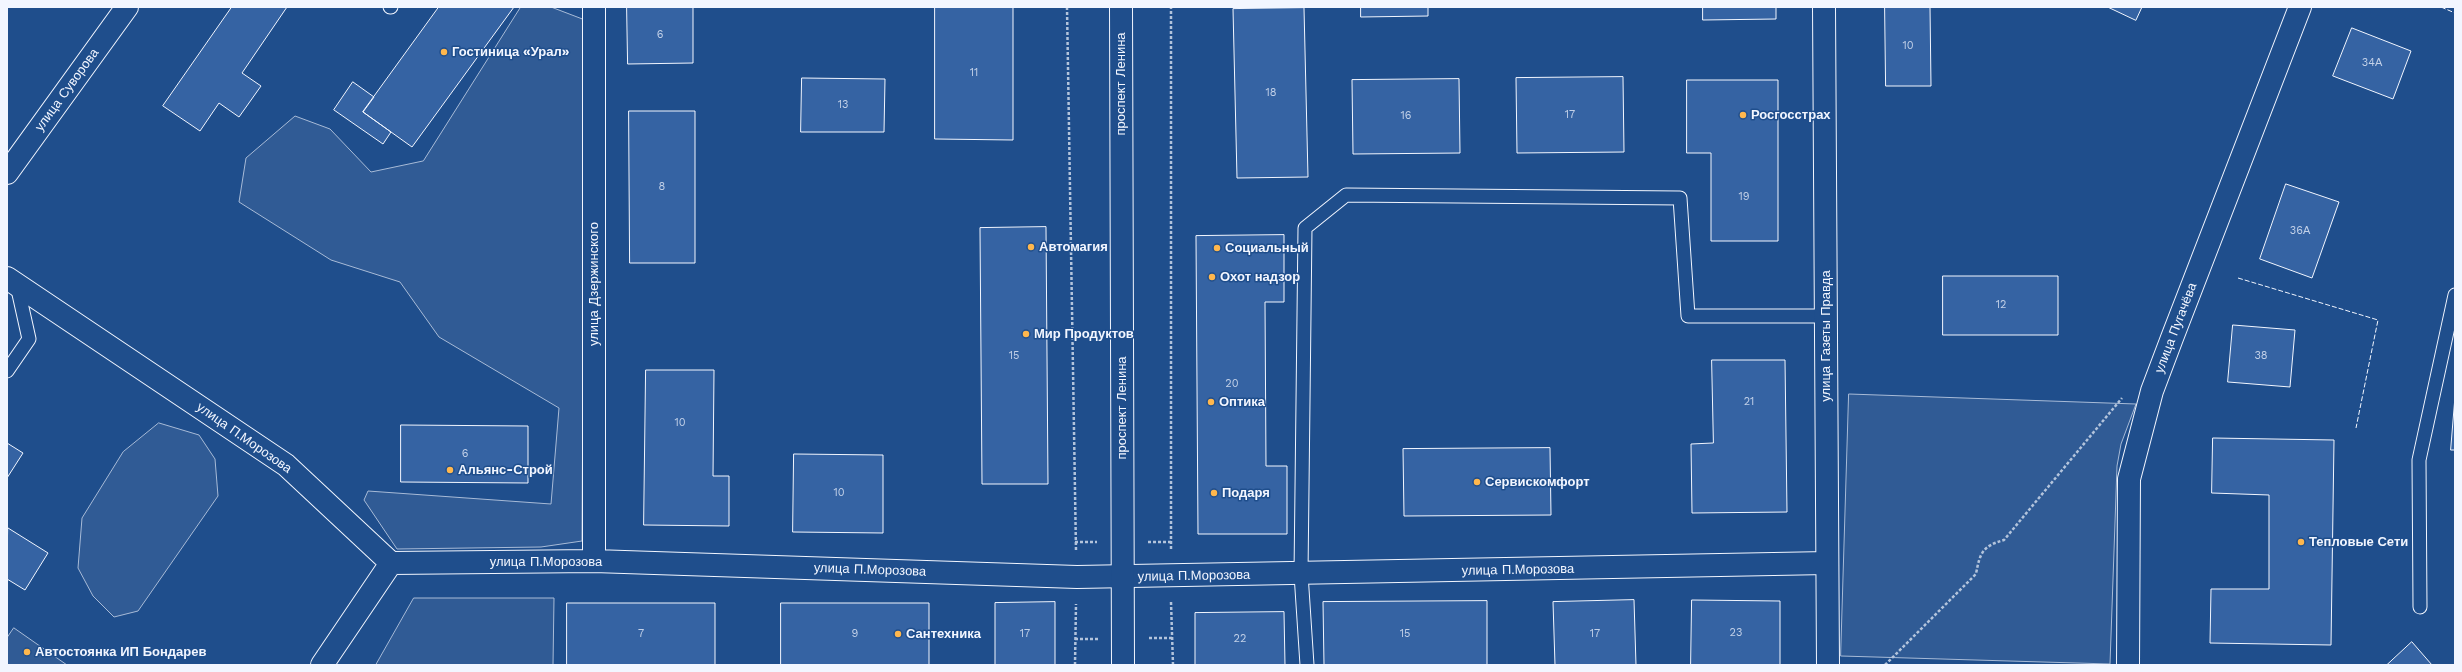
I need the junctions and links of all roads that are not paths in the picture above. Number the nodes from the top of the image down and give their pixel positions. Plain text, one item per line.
1 (127, 7) edge
2 (594, 7) edge
3 (1121, 7) edge
4 (1824, 7) edge
5 (2300, 7) edge
6 (7, 173) edge
7 (12, 282) edge
8 (2455, 295) edge
9 (1826, 316) junction
10 (7, 371) edge
11 (594, 561) junction
12 (391, 563) junction
13 (1828, 563) junction
14 (1301, 574) junction
15 (1123, 577) junction
16 (2420, 606) dead end
17 (322, 665) edge
18 (1123, 665) edge
19 (1307, 665) edge
20 (1828, 665) edge
21 (2128, 665) edge

1 - 6 street, улица Суворова
2 - 11 street, улица Дзержинского
3 - 15 street, проспект Ленина
4 - 9 street, улица Газеты Правда
5 - 21 street, улица Пугачёва
7 - 10 lane
7 - 12 street, улица П.Морозова
8 - 16 lane
9 - 13 street, улица Газеты Правда
9 - 14 lane
11 - 12 street, улица П.Морозова
11 - 15 street, улица П.Морозова
12 - 17 street
13 - 14 street, улица П.Морозова
13 - 20 street, улица Газеты Правда
14 - 15 street, улица П.Морозова
14 - 19 lane
15 - 18 street, проспект Ленина

